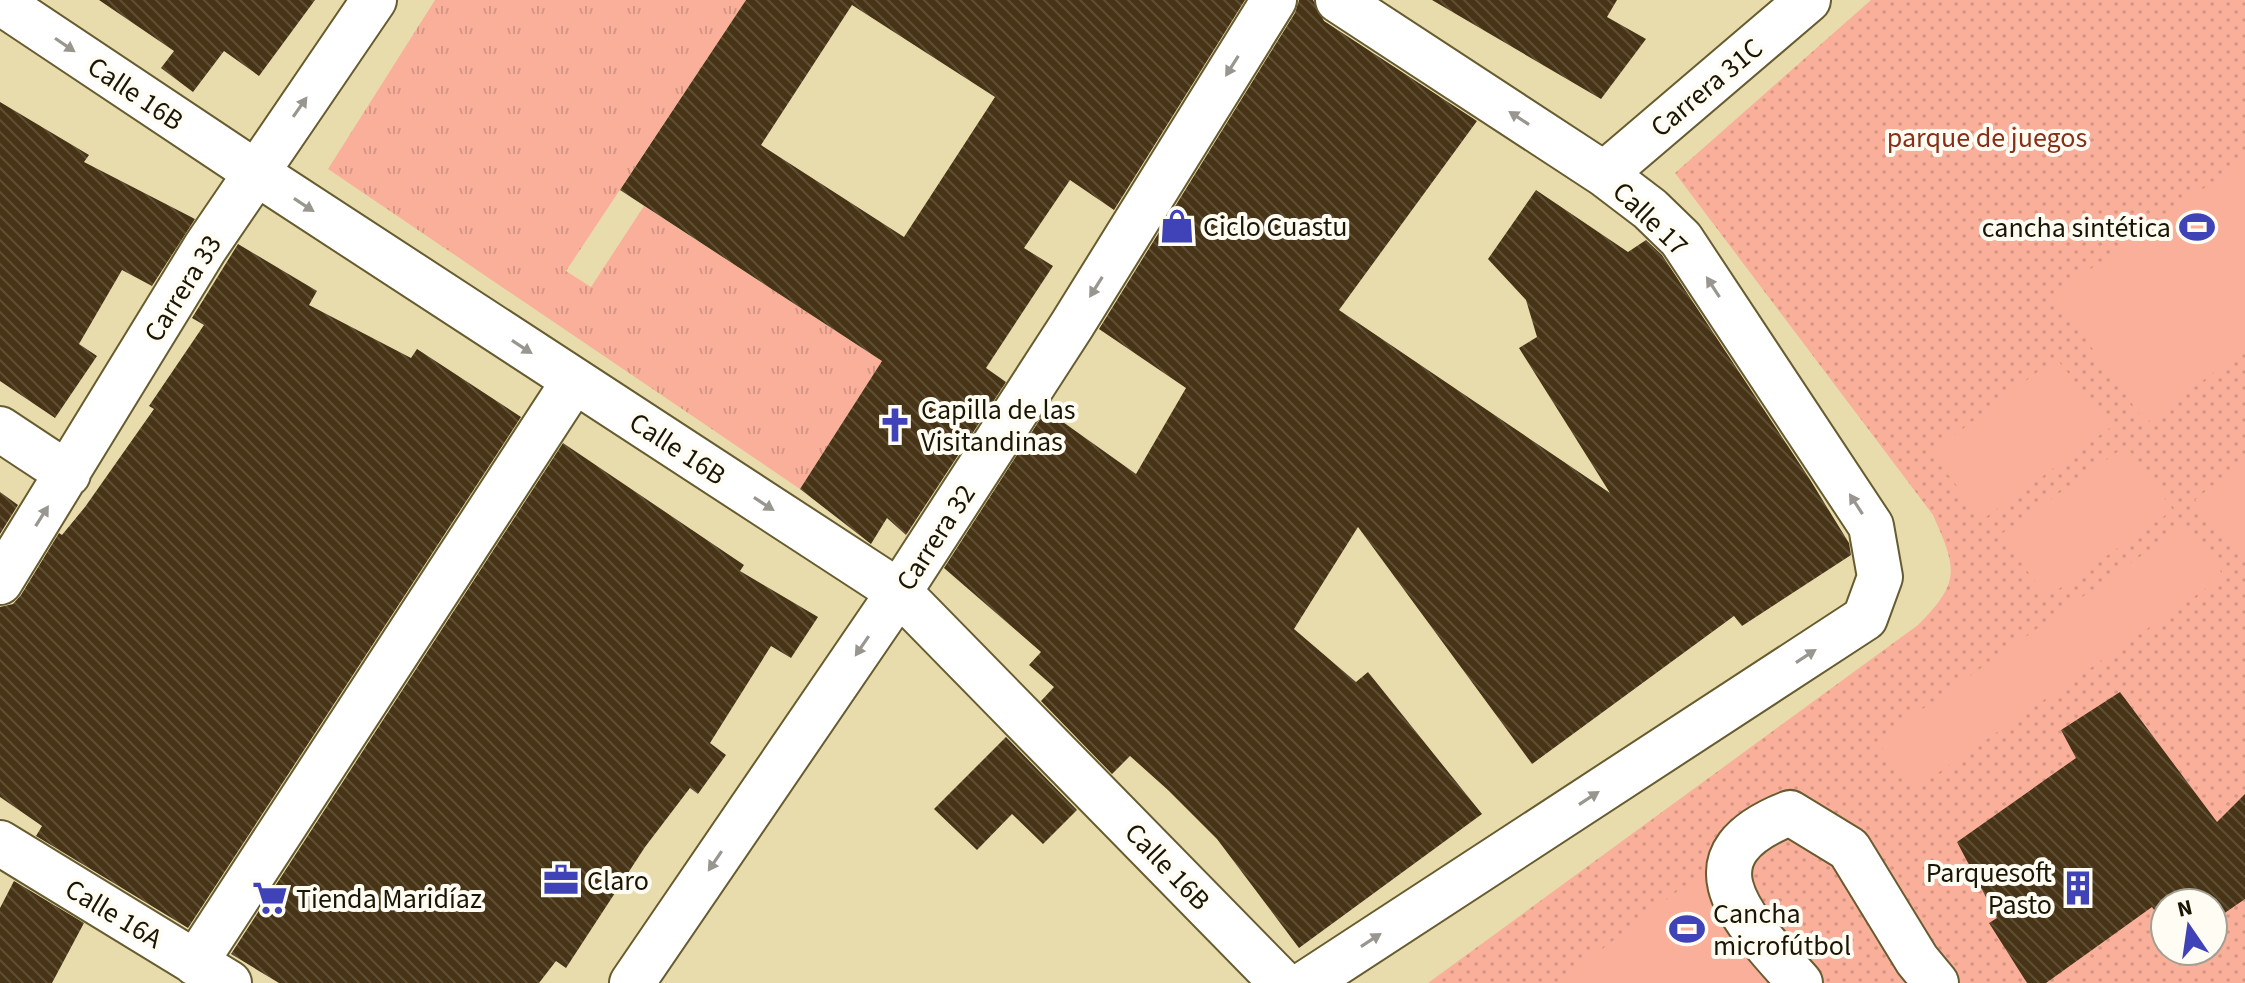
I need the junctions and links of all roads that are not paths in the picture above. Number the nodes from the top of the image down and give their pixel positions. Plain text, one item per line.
1 (374, 0) edge
2 (1274, 0) edge
3 (1338, 0) edge
4 (1808, 0) edge
5 (0, 2) edge
6 (255, 172) junction
7 (1604, 174) junction
8 (574, 381) junction
9 (0, 429) edge
10 (68, 474) junction
11 (0, 582) edge
12 (899, 592) junction
13 (0, 843) edge
14 (212, 973) edge
15 (632, 983) edge
16 (1282, 983) edge
17 (1306, 983) edge
18 (1800, 983) edge
19 (1936, 983) edge

6 -> 1 street, Carrera 33
2 -> 12 street, Carrera 32
7 -> 3 street, Calle 17
4 - 7 street, Carrera 31C
5 -> 6 street, Calle 16B
6 -> 8 street, Calle 16B
6 - 10 street, Carrera 33
17 -> 7 street, Calle 17
8 -> 12 street, Calle 16B
8 - 14 street
9 - 10 street
11 -> 10 street, Carrera 33
12 -> 15 street, Carrera 32
12 - 16 street, Calle 16B
13 - 14 street, Calle 16A
18 - 19 street

